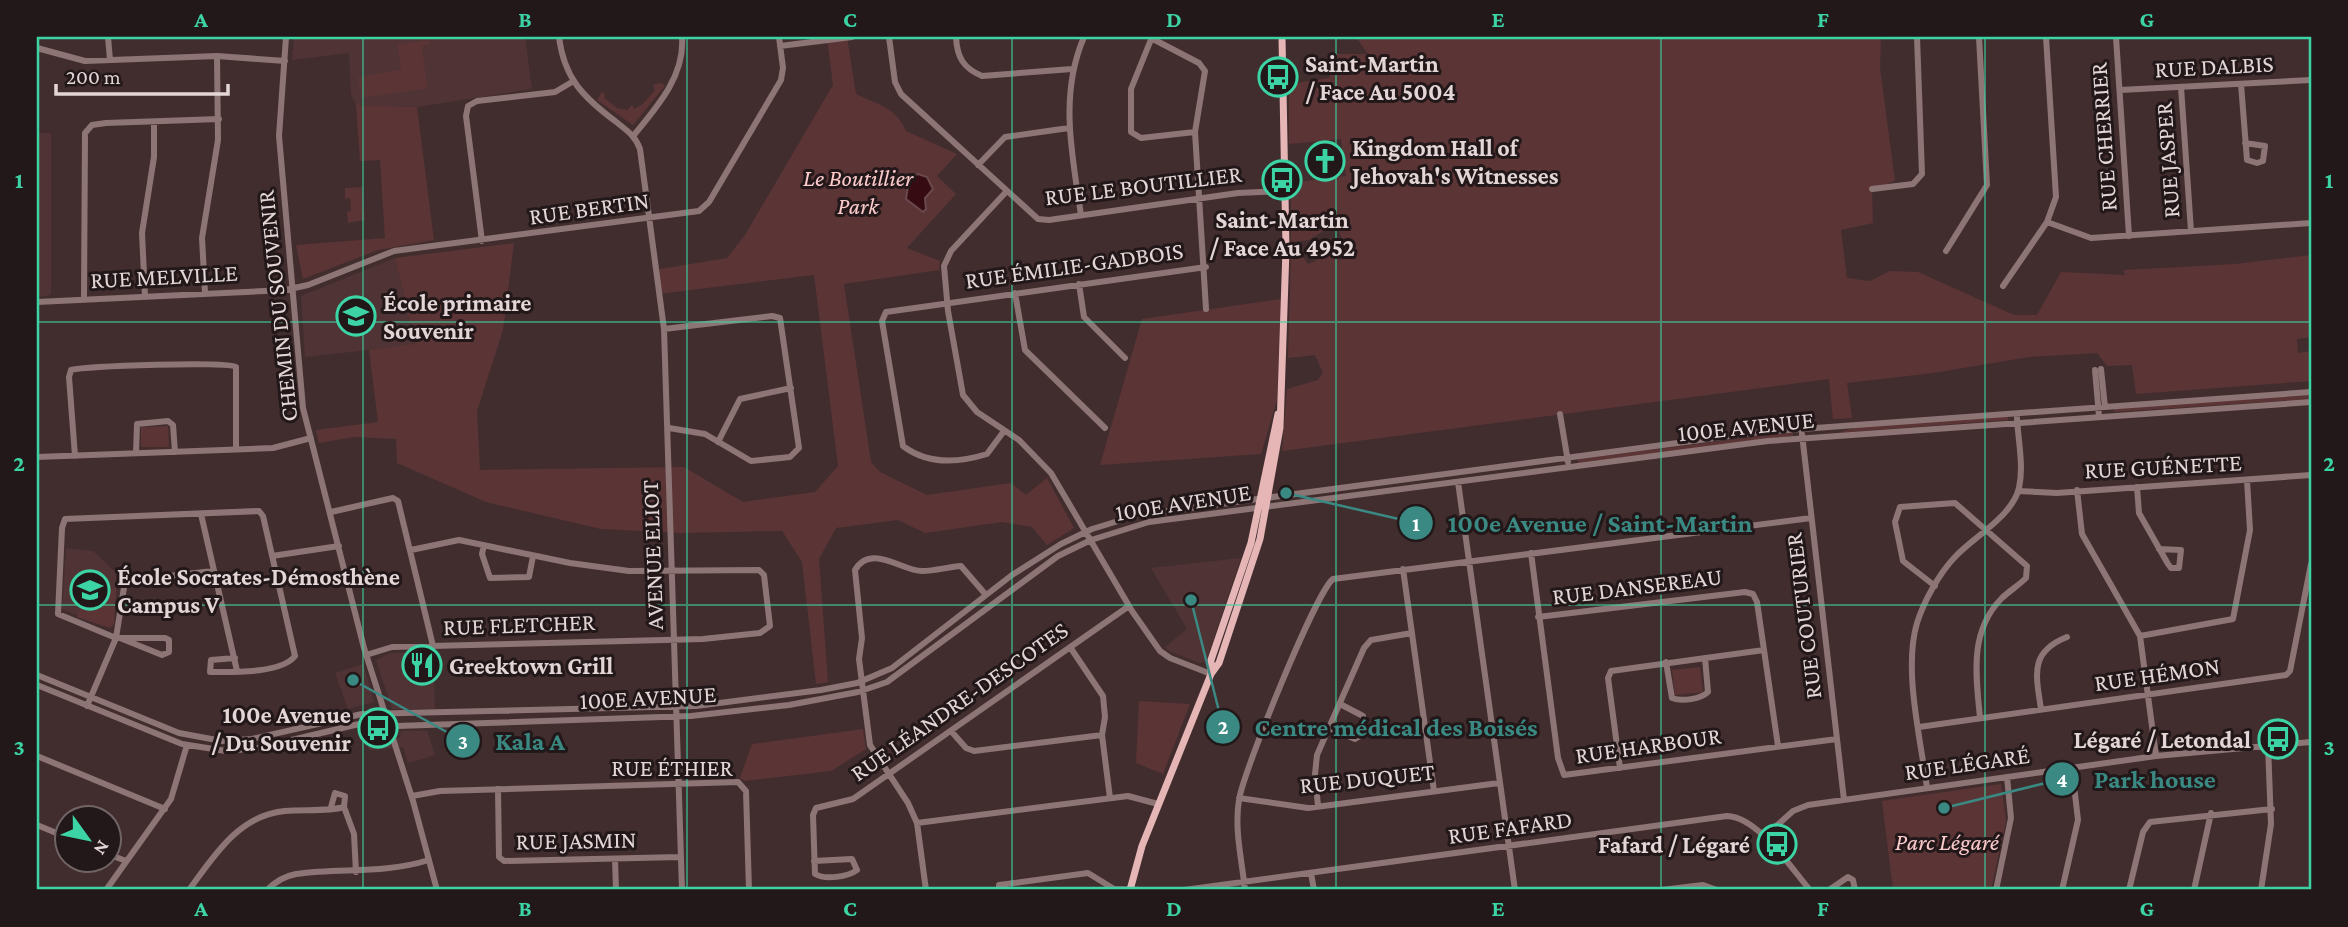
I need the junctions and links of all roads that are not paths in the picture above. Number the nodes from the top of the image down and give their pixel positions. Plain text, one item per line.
1 (108, 37) edge
2 (286, 37) edge
3 (559, 37) edge
4 (682, 37) edge
5 (779, 37) edge
6 (852, 37) edge
7 (889, 37) edge
8 (956, 37) edge
9 (1084, 37) edge
10 (1282, 37) edge
11 (1917, 37) edge
12 (1979, 37) edge
13 (2046, 37) edge
14 (2116, 37) edge
15 (1151, 38) edge
16 (780, 46) junction
17 (37, 48) edge
18 (217, 56) junction
19 (110, 60) junction
20 (285, 61) junction
21 (1072, 69) junction
22 (2311, 79) edge
23 (572, 82) junction
24 (2241, 84) junction
25 (2181, 87) junction
26 (2120, 90) junction
27 (219, 120) junction
28 (154, 123) junction
29 (1069, 128) junction
30 (1195, 132) junction
31 (634, 135) junction
32 (2245, 143) dead end
33 (978, 165) junction
34 (1872, 189) dead end
35 (1286, 191) junction
36 (1006, 192) junction
37 (1201, 199) junction
38 (1081, 215) junction
39 (649, 219) junction
40 (2047, 222) junction
41 (2311, 223) edge
42 (2191, 231) junction
43 (2129, 236) junction
44 (482, 241) junction
45 (1946, 251) dead end
46 (1206, 267) junction
47 (1079, 284) junction
48 (2003, 286) dead end
49 (293, 289) junction
50 (205, 293) junction
51 (1015, 293) junction
52 (145, 296) junction
53 (84, 299) junction
54 (37, 302) edge
55 (948, 302) junction
56 (1206, 309) dead end
57 (664, 329) junction
58 (1125, 358) dead end
59 (2098, 370) dead end
60 (791, 388) junction
61 (2311, 392) edge
62 (2311, 402) edge
63 (1280, 403) junction
64 (2102, 406) junction
65 (2016, 413) junction
66 (1560, 414) dead end
67 (2103, 416) junction
68 (2017, 422) junction
69 (669, 428) junction
70 (1105, 428) dead end
71 (1801, 428) junction
72 (1004, 431) junction
73 (311, 438) junction
74 (1802, 438) junction
75 (718, 442) junction
76 (236, 449) junction
77 (174, 452) junction
78 (136, 453) junction
79 (75, 456) junction
80 (37, 457) edge
81 (1567, 458) junction
82 (1569, 467) junction
83 (1457, 473) junction
84 (2311, 475) edge
85 (2247, 480) junction
86 (1458, 483) junction
87 (2137, 487) junction
88 (2077, 490) junction
89 (2018, 491) junction
90 (1269, 498) junction
91 (1260, 499) junction
92 (1263, 509) junction
93 (331, 512) junction
94 (201, 514) junction
95 (1811, 518) junction
96 (1987, 529) junction
97 (1086, 531) junction
98 (1091, 540) junction
99 (484, 545) junction
100 (339, 546) junction
101 (2159, 549) dead end
102 (411, 550) junction
103 (1531, 553) junction
104 (272, 556) junction
105 (533, 556) junction
106 (1469, 560) junction
107 (2311, 564) edge
108 (1403, 569) junction
109 (213, 571) junction
110 (672, 572) junction
111 (1935, 586) junction
112 (986, 595) junction
113 (1129, 606) junction
114 (1538, 617) junction
115 (1412, 633) junction
116 (2140, 636) junction
117 (118, 638) junction
118 (2067, 638) dead end
119 (674, 639) junction
120 (433, 646) junction
121 (1070, 647) junction
122 (1764, 650) junction
123 (366, 655) junction
124 (234, 658) junction
125 (1705, 658) junction
126 (1666, 662) junction
127 (237, 671) junction
128 (1211, 674) junction
129 (37, 675) edge
130 (862, 681) junction
131 (37, 685) edge
132 (863, 691) junction
133 (2148, 694) junction
134 (91, 697) junction
135 (1340, 704) junction
136 (87, 706) junction
137 (676, 707) junction
138 (2041, 709) junction
139 (386, 714) junction
140 (677, 716) junction
141 (1980, 718) junction
142 (389, 725) junction
143 (1919, 727) junction
144 (1329, 728) junction
145 (951, 731) junction
146 (1102, 735) junction
147 (189, 736) junction
148 (1836, 738) junction
149 (2311, 742) edge
150 (2268, 745) junction
151 (186, 746) junction
152 (1778, 747) junction
153 (37, 756) edge
154 (2156, 756) junction
155 (1620, 768) junction
156 (2072, 768) junction
157 (888, 774) junction
158 (2007, 777) junction
159 (678, 783) junction
160 (1499, 783) junction
161 (1927, 788) junction
162 (498, 789) junction
163 (1434, 791) junction
164 (412, 796) junction
165 (1110, 798) junction
166 (1239, 798) junction
167 (1844, 800) junction
168 (1158, 804) junction
169 (1318, 806) junction
170 (331, 807) junction
171 (344, 807) junction
172 (165, 809) junction
173 (2272, 809) junction
174 (2211, 813) junction
175 (917, 822) junction
176 (1764, 837) junction
177 (1509, 846) junction
178 (680, 857) junction
179 (122, 859) edge
180 (615, 859) junction
181 (429, 860) junction
182 (126, 861) junction
183 (814, 861) junction
184 (356, 873) junction
185 (1311, 873) junction
186 (1244, 882) junction
187 (106, 890) edge
188 (188, 890) edge
189 (267, 890) edge
190 (437, 890) edge
191 (616, 890) edge
192 (682, 890) edge
193 (749, 890) edge
194 (926, 890) edge
195 (999, 890) edge
196 (1130, 890) edge
197 (1145, 890) edge
198 (1184, 890) edge
199 (1245, 890) edge
200 (1314, 890) edge
201 (1515, 890) edge
202 (1661, 890) edge
203 (1717, 890) edge
204 (1810, 890) edge
205 (1829, 890) edge
206 (1855, 890) edge
207 (1996, 890) edge
208 (2062, 890) edge
209 (2129, 890) edge
210 (2194, 890) edge
211 (2261, 890) edge

1 - 19 street
2 - 20 street, CHEMIN DU SOUVENIR
3 - 23 street
4 - 31 street
5 - 16 street, RUE BERTIN
6 - 16 street
7 - 33 street, RUE LE BOUTILLIER
8 - 21 street
9 - 21 street
10 - 35 main road
11 - 34 street
12 - 45 street
13 - 40 street
14 - 26 street, RUE CHERRIER
15 - 30 street
15 - 30 street
16 - 39 street, RUE BERTIN
17 - 19 street
18 - 19 street
18 - 20 street
18 - 27 street
20 - 49 street, CHEMIN DU SOUVENIR
21 - 29 street
22 - 24 street, RUE DALBIS
23 - 31 street
23 - 44 street
24 - 25 street, RUE DALBIS
24 - 32 street
25 - 26 street, RUE DALBIS
25 - 42 street, RUE JASPER
26 - 43 street, RUE CHERRIER
27 - 28 street
27 - 50 street
28 - 52 street
28 - 53 street
29 - 33 street
29 - 38 street
30 - 37 street
31 - 39 street, AVENUE ELIOT
33 - 36 street, RUE LE BOUTILLIER
35 - 37 street, RUE LE BOUTILLIER
35 - 63 main road
36 - 38 street, RUE LE BOUTILLIER
36 - 55 street
37 - 38 street, RUE LE BOUTILLIER
37 - 46 street
39 - 44 street, RUE BERTIN
39 - 57 street, AVENUE ELIOT
40 - 43 street
40 - 48 street
41 - 42 street
42 - 43 street
44 - 49 street, RUE BERTIN
46 - 47 street, RUE ÉMILIE-GADBOIS
46 - 56 street
47 - 51 street, RUE ÉMILIE-GADBOIS
47 - 58 street
49 - 50 street, RUE MELVILLE
49 - 73 street, CHEMIN DU SOUVENIR
50 - 52 street, RUE MELVILLE
51 - 55 street, RUE ÉMILIE-GADBOIS
51 - 70 street
52 - 53 street, RUE MELVILLE
53 - 54 street, RUE MELVILLE
55 - 72 street
55 - 72 street, RUE ÉMILIE-GADBOIS
57 - 60 street
57 - 69 street, AVENUE ELIOT
59 - 64 street
60 - 75 street
60 - 75 street
61 - 64 street, 100E AVENUE
62 - 67 street, 100E AVENUE
63 - 90 main road
63 - 91 main road
64 - 65 street, 100E AVENUE
64 - 67 street
65 - 68 street
65 - 71 street, 100E AVENUE
66 - 81 street
67 - 68 street, 100E AVENUE
68 - 74 street, 100E AVENUE
68 - 89 street
69 - 75 street
69 - 110 street, AVENUE ELIOT
71 - 74 street, RUE COUTURIER
71 - 81 street, 100E AVENUE
72 - 97 street
73 - 76 street
73 - 93 street, CHEMIN DU SOUVENIR
74 - 82 street, 100E AVENUE
74 - 95 street, RUE COUTURIER
76 - 77 street
76 - 79 street
77 - 78 street
77 - 78 street
78 - 79 street
79 - 80 street
81 - 82 street
81 - 83 street, 100E AVENUE
82 - 86 street, 100E AVENUE
83 - 86 street
83 - 90 street, 100E AVENUE
84 - 85 street, RUE GUÉNETTE
85 - 87 street, RUE GUÉNETTE
85 - 116 street
86 - 92 street, 100E AVENUE
86 - 106 street
87 - 88 street, RUE GUÉNETTE
87 - 101 street
88 - 89 street, RUE GUÉNETTE
88 - 116 street
89 - 96 street
90 - 91 street, 100E AVENUE
90 - 92 main road
91 - 92 main road
91 - 97 street, 100E AVENUE
92 - 98 street, 100E AVENUE
92 - 128 main road
93 - 100 street, CHEMIN DU SOUVENIR
93 - 102 street
94 - 104 street
94 - 109 street
94 - 117 street
95 - 103 street
95 - 148 street, RUE COUTURIER
96 - 111 street
96 - 111 street
96 - 141 street
97 - 98 street
97 - 112 street, 100E AVENUE
98 - 113 street
98 - 132 street, 100E AVENUE
99 - 102 street
99 - 105 street
99 - 105 street
100 - 104 street
100 - 123 street, CHEMIN DU SOUVENIR
102 - 120 street
103 - 106 street
103 - 114 street, RUE HARBOUR
104 - 127 street
105 - 110 street
106 - 108 street
106 - 160 street
107 - 133 street, RUE HÉMON
108 - 115 street
108 - 166 street
109 - 117 street
109 - 124 street
110 - 119 street, AVENUE ELIOT
110 - 119 street, RUE FLETCHER
111 - 143 street
112 - 130 street, 100E AVENUE
112 - 130 street
113 - 121 street, RUE LÉANDRE-DESCOTES
113 - 128 street
114 - 122 street, RUE DANSEREAU
114 - 155 street, RUE HARBOUR
115 - 135 street
115 - 163 street
116 - 133 street
117 - 117 street
117 - 134 street
118 - 138 street
119 - 120 street, RUE FLETCHER
119 - 137 street, AVENUE ELIOT
120 - 123 street, RUE FLETCHER
121 - 145 street, RUE LÉANDRE-DESCOTES
121 - 146 street
122 - 125 street
122 - 152 street, RUE DANSEREAU
123 - 139 street, CHEMIN DU SOUVENIR
124 - 127 street
124 - 127 street
125 - 126 street
125 - 126 street
126 - 155 street
128 - 168 main road
129 - 134 street, 100E AVENUE
130 - 132 street
130 - 137 street, 100E AVENUE
131 - 136 street, 100E AVENUE
132 - 140 street, 100E AVENUE
132 - 157 street
133 - 138 street, RUE HÉMON
133 - 154 street
134 - 136 street
134 - 147 street, 100E AVENUE
135 - 144 street
135 - 144 street
136 - 151 street, 100E AVENUE
137 - 139 street, 100E AVENUE
137 - 140 street, AVENUE ELIOT
138 - 141 street, RUE HÉMON
139 - 142 street, CHEMIN DU SOUVENIR
139 - 147 street, 100E AVENUE
140 - 142 street, 100E AVENUE
140 - 159 street, AVENUE ELIOT
141 - 143 street, RUE HÉMON
142 - 151 street, 100E AVENUE
142 - 164 street, CHEMIN DU SOUVENIR
143 - 161 street
144 - 169 street
145 - 146 street
145 - 157 street, RUE LÉANDRE-DESCOTES
146 - 165 street
147 - 151 street
148 - 152 street, RUE HARBOUR
148 - 167 street, RUE COUTURIER
149 - 150 street, RUE LÉGARÉ
150 - 154 street, RUE LÉGARÉ
150 - 173 street
151 - 172 street
152 - 155 street, RUE HARBOUR
153 - 172 street
154 - 156 street, RUE LÉGARÉ
156 - 158 street, RUE LÉGARÉ
156 - 208 street
157 - 175 street
157 - 183 street, RUE LÉANDRE-DESCOTES
158 - 161 street, RUE LÉGARÉ
158 - 207 street
159 - 162 street, RUE ÉTHIER
159 - 178 street, AVENUE ELIOT
159 - 193 street, RUE ÉTHIER
160 - 163 street, RUE DUQUET
160 - 177 street
161 - 167 street, RUE LÉGARÉ
162 - 164 street, RUE ÉTHIER
162 - 180 street, RUE JASMIN
163 - 169 street, RUE DUQUET
164 - 181 street, CHEMIN DU SOUVENIR
165 - 168 street
165 - 175 street
166 - 169 street, RUE DUQUET
166 - 186 street
167 - 176 street, RUE LÉGARÉ
168 - 196 main road
170 - 171 street
170 - 171 street
170 - 188 street
171 - 184 street
172 - 182 street
173 - 174 street
173 - 211 street
174 - 209 street
174 - 210 street
175 - 194 street
176 - 177 street, RUE FAFARD
176 - 204 street, RUE FAFARD
177 - 185 street, RUE FAFARD
177 - 201 street
178 - 180 street, RUE JASMIN
178 - 192 street, AVENUE ELIOT
179 - 182 street
180 - 191 street
181 - 184 street
181 - 190 street, CHEMIN DU SOUVENIR
182 - 187 street
183 - 183 street
184 - 189 street
185 - 186 street, RUE FAFARD
185 - 200 street
186 - 198 street, RUE FAFARD
186 - 199 street
195 - 196 street
196 - 197 street
202 - 203 street
205 - 206 street

